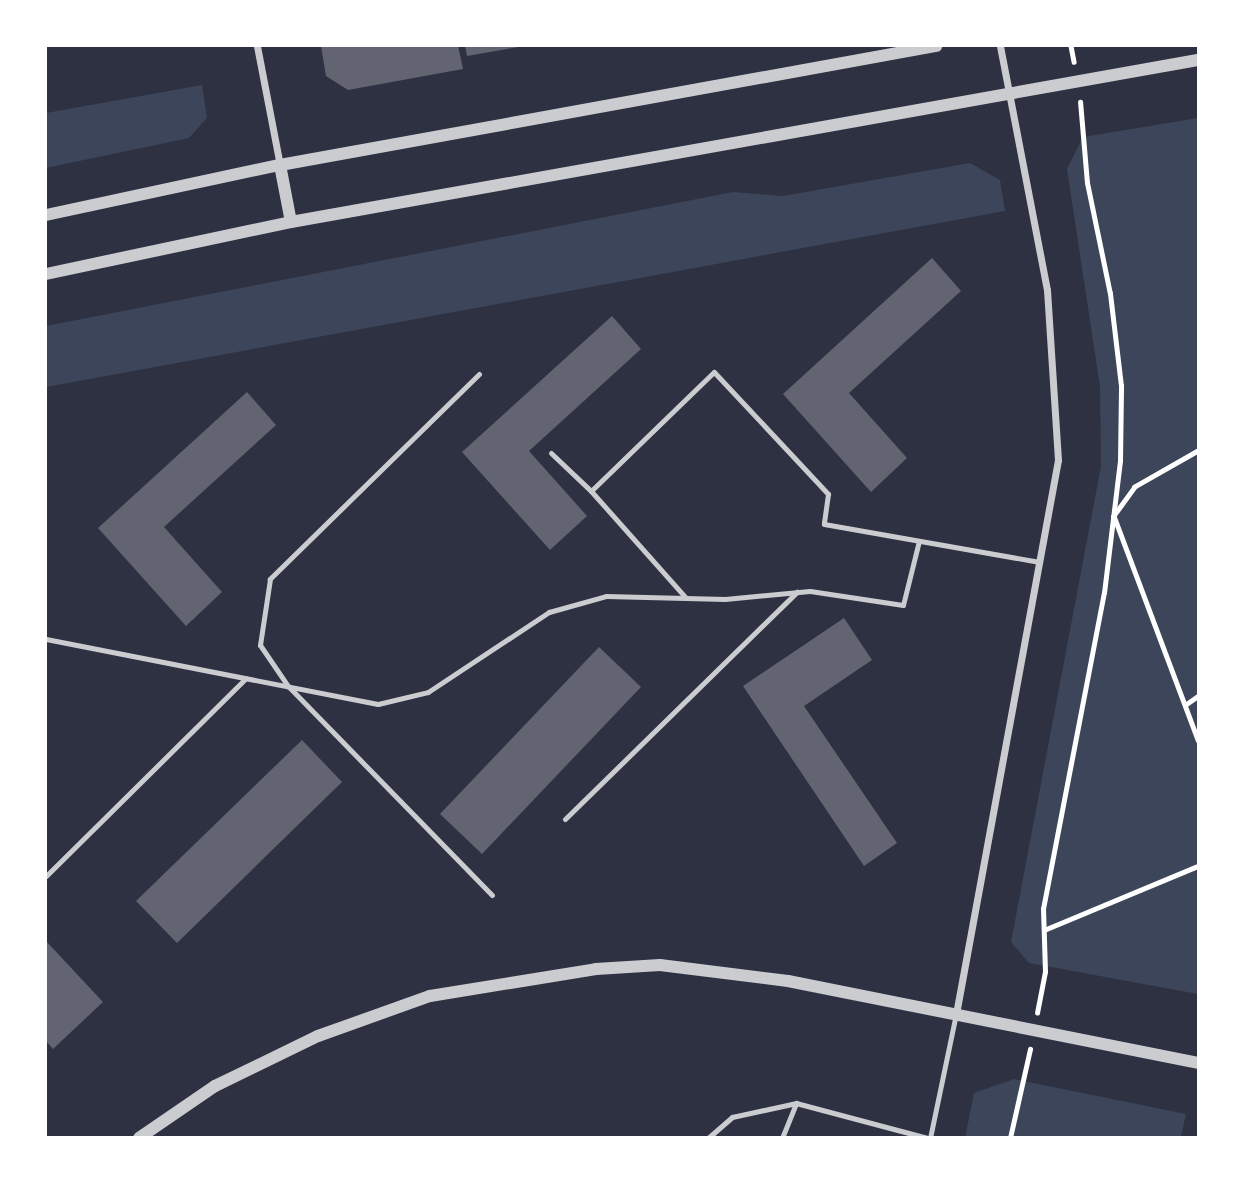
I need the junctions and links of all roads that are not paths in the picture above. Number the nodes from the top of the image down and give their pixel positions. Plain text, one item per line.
1 (257, 46) edge
2 (936, 46) edge
3 (1000, 46) edge
4 (1199, 60) edge
5 (1011, 96) junction
6 (280, 164) junction
7 (46, 215) edge
8 (291, 222) junction
9 (46, 274) edge
10 (479, 374) dead end
11 (551, 453) dead end
12 (591, 491) junction
13 (919, 541) junction
14 (1040, 562) junction
15 (797, 592) junction
16 (685, 598) junction
17 (46, 639) edge
18 (246, 678) junction
19 (288, 686) junction
20 (565, 819) dead end
21 (46, 876) edge
22 (492, 895) dead end
23 (956, 1014) junction
24 (1199, 1063) edge
25 (796, 1103) junction
26 (139, 1138) edge
27 (708, 1138) edge
28 (782, 1138) edge
29 (929, 1138) edge

1 - 6 street
2 - 6 street
3 - 5 street
4 - 5 street
5 - 8 street
5 - 14 street
6 - 7 street
6 - 8 street
8 - 9 street
10 - 19 lane
11 - 12 lane
12 - 13 lane
12 - 16 lane
13 - 14 lane
13 - 15 lane
14 - 23 street
15 - 16 lane
15 - 20 lane
16 - 19 lane
17 - 18 lane
18 - 19 lane
18 - 21 lane
19 - 22 lane
23 - 24 street
23 - 26 street
23 - 29 lane
25 - 27 lane
25 - 28 lane
25 - 29 lane

